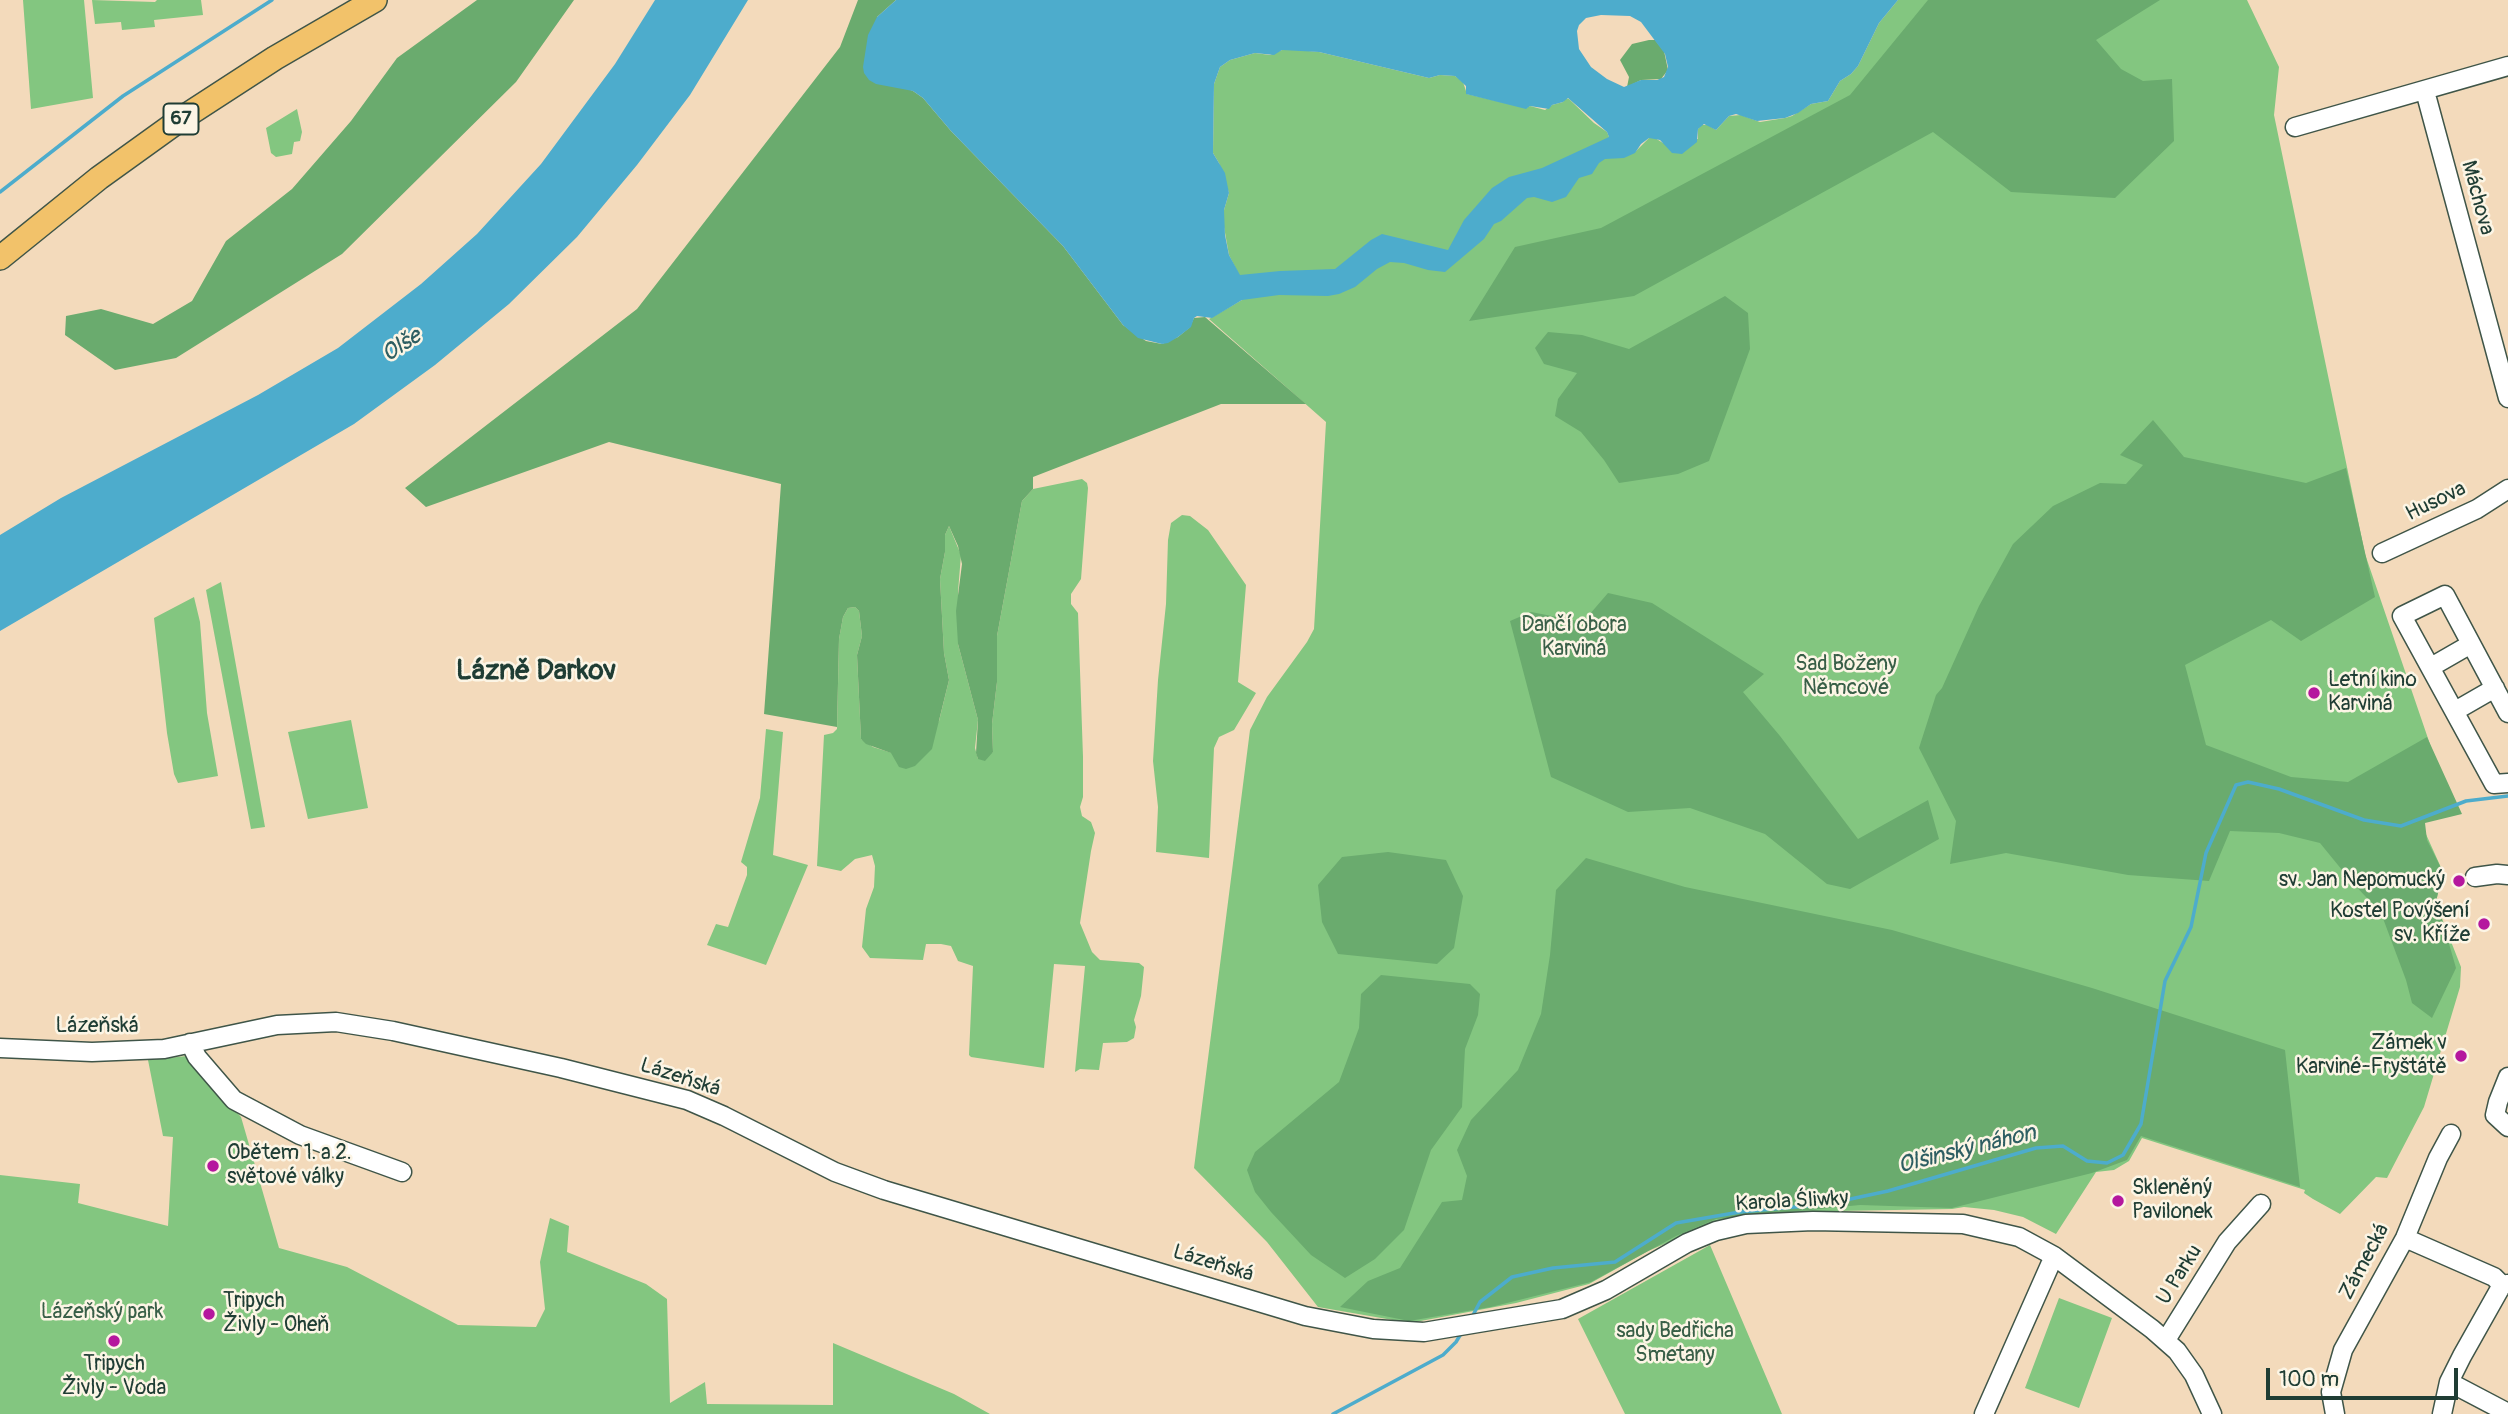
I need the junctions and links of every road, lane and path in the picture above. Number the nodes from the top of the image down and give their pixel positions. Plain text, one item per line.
1 (375, 0) edge
2 (2508, 66) edge
3 (2425, 91) junction
4 (2295, 127) dead end
5 (0, 258) edge
6 (2508, 398) edge
7 (2508, 489) edge
8 (2382, 553) dead end
9 (2471, 644) junction
10 (2431, 667) junction
11 (2495, 688) junction
12 (2455, 711) junction
13 (2508, 713) edge
14 (2508, 783) edge
15 (2508, 876) edge
16 (2475, 877) dead end
17 (190, 1043) junction
18 (0, 1048) edge
19 (2508, 1077) edge
20 (2508, 1127) edge
21 (2451, 1134) dead end
22 (402, 1172) dead end
23 (2261, 1204) dead end
24 (2405, 1238) junction
25 (2054, 1256) junction
26 (2505, 1284) edge
27 (1320, 1319) joint
28 (2165, 1340) junction
29 (2449, 1382) junction
30 (1987, 1413) edge
31 (2508, 1413) edge
32 (2212, 1414) edge
33 (2335, 1414) edge
34 (2442, 1414) edge

1 - 5 main road, 67
2 - 3 street
3 - 4 street
3 - 6 street, Máchova
7 - 8 street, Husova
9 - 10 street
9 - 10 street
9 - 11 street
10 - 12 street
11 - 12 street
11 - 13 street
12 - 14 street
15 - 16 street
17 - 18 street, Lázeňská
17 - 22 street
17 - 27 street, Lázeňská
19 - 20 street
21 - 24 street, Zámecká
23 - 28 street, U Parku
24 - 26 street
24 - 33 street, Zámecká
25 - 27 street, Karola Śliwky
25 - 28 street, Karola Śliwky
25 - 30 street
26 - 29 street
28 - 32 street, Karola Śliwky
29 - 31 street
29 - 34 street

